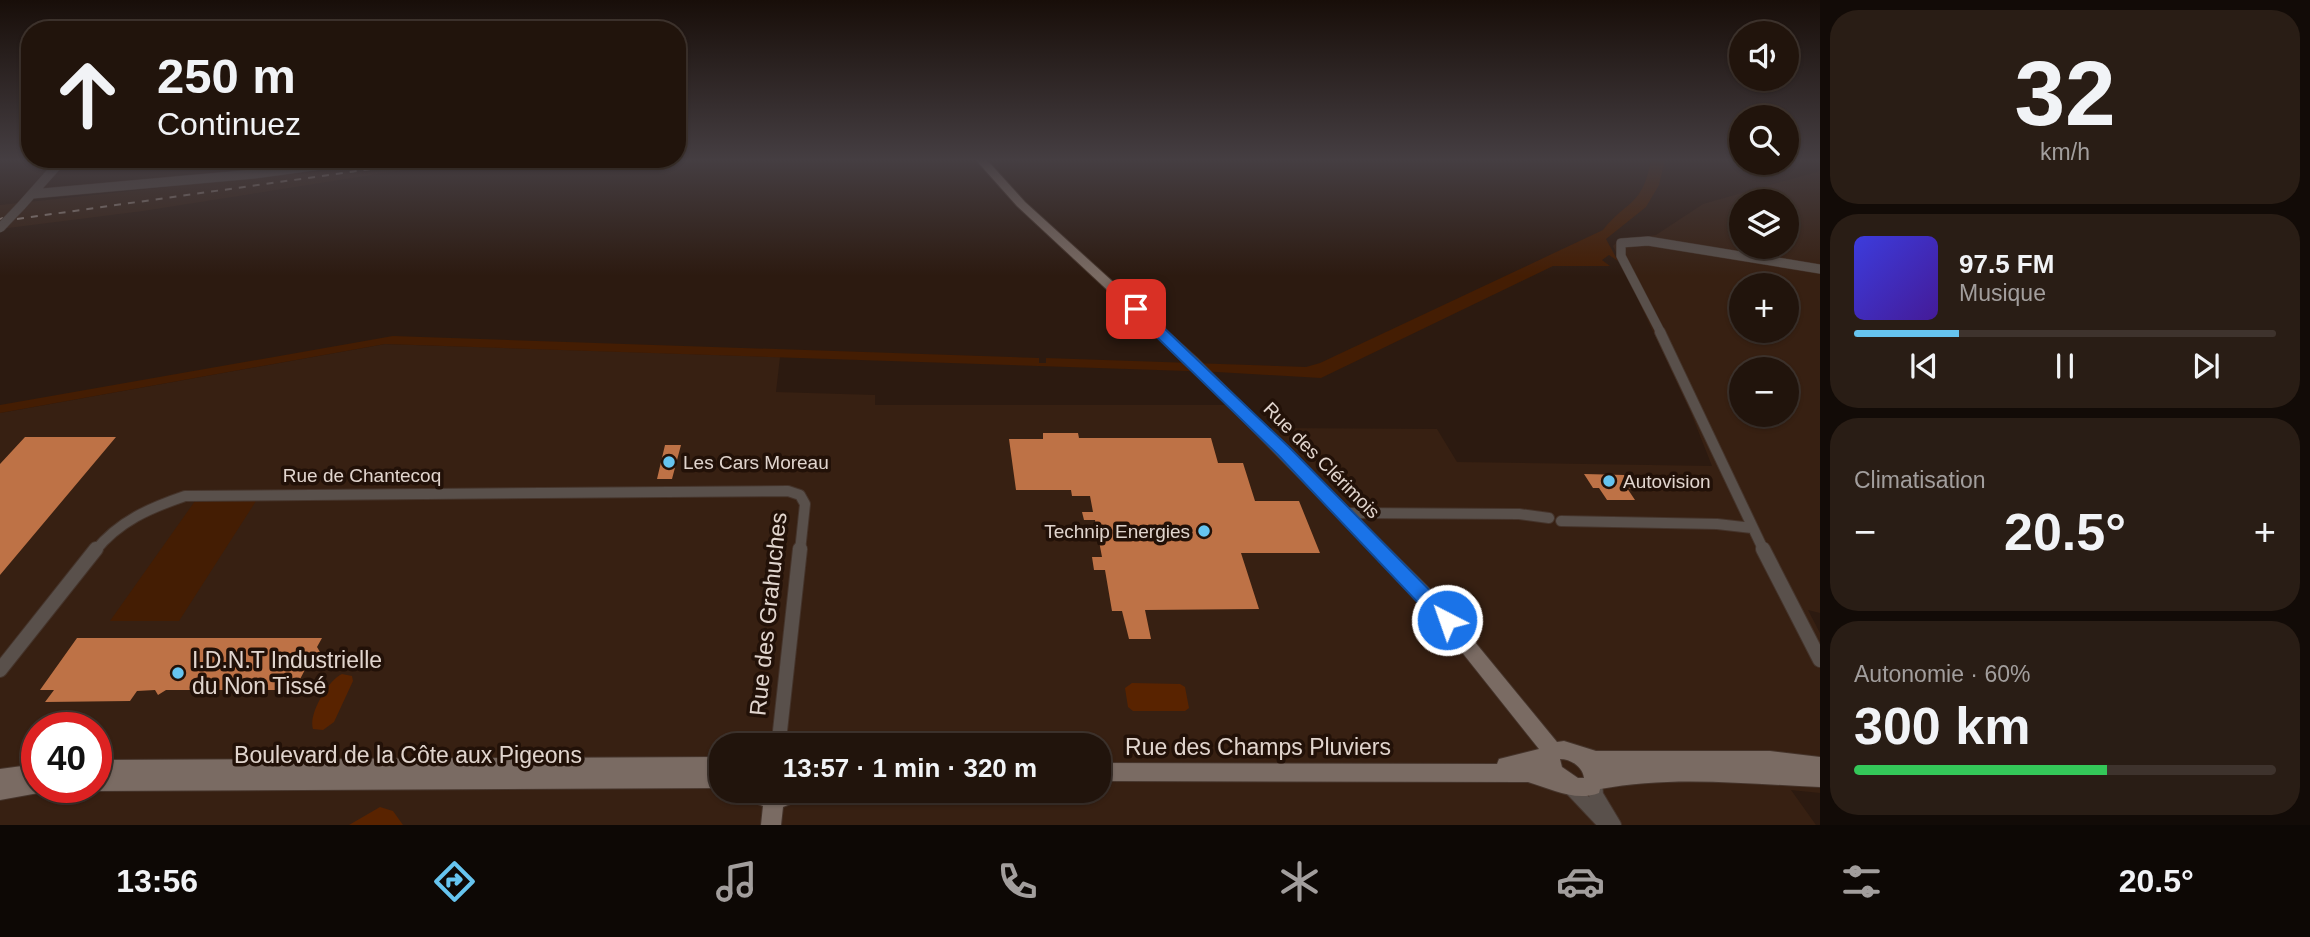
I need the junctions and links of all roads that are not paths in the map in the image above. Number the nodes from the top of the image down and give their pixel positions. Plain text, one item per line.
1 (28, 198) edge
2 (1016, 198) edge
3 (0, 228) edge
4 (1820, 269) edge
5 (800, 495) joint
6 (1346, 513) junction
7 (1752, 528) junction
8 (1820, 660) edge
9 (0, 670) edge
10 (780, 733) edge
11 (1551, 754) junction
12 (1577, 754) junction
13 (709, 766) edge
14 (1820, 766) edge
15 (112, 769) edge
16 (1111, 772) edge
17 (1417, 772) junction
18 (21, 775) edge
19 (0, 778) edge
20 (1820, 778) edge
21 (709, 779) edge
22 (1595, 781) junction
23 (112, 782) edge
24 (1567, 784) junction
25 (21, 788) edge
26 (0, 791) edge
27 (773, 803) edge
28 (771, 825) edge
29 (1606, 825) edge
30 (1614, 825) edge

1 - 3 street, bridge
2 - 6 street, Rue des Clérimois
4 - 7 street
5 - 9 street, Rue de Chantecoq
5 - 10 street, Rue des Grahuches
6 - 7 street
6 - 11 street, Rue des Clérimois
7 - 8 street
11 - 12 street, Rue des Champs Pluviers
11 - 17 street, Rue des Champs Pluviers
11 - 24 street, Rue des Clérimois
12 - 14 street
12 - 22 street
13 - 15 street, Boulevard de la Côte aux Pigeons
16 - 17 street, Rue des Champs Pluviers
17 - 24 street, Rue des Champs Pluviers
18 - 19 street
20 - 22 street
21 - 23 street, Boulevard de la Côte aux Pigeons
22 - 24 street
22 - 30 street
24 - 29 street
25 - 26 street
27 - 28 street

